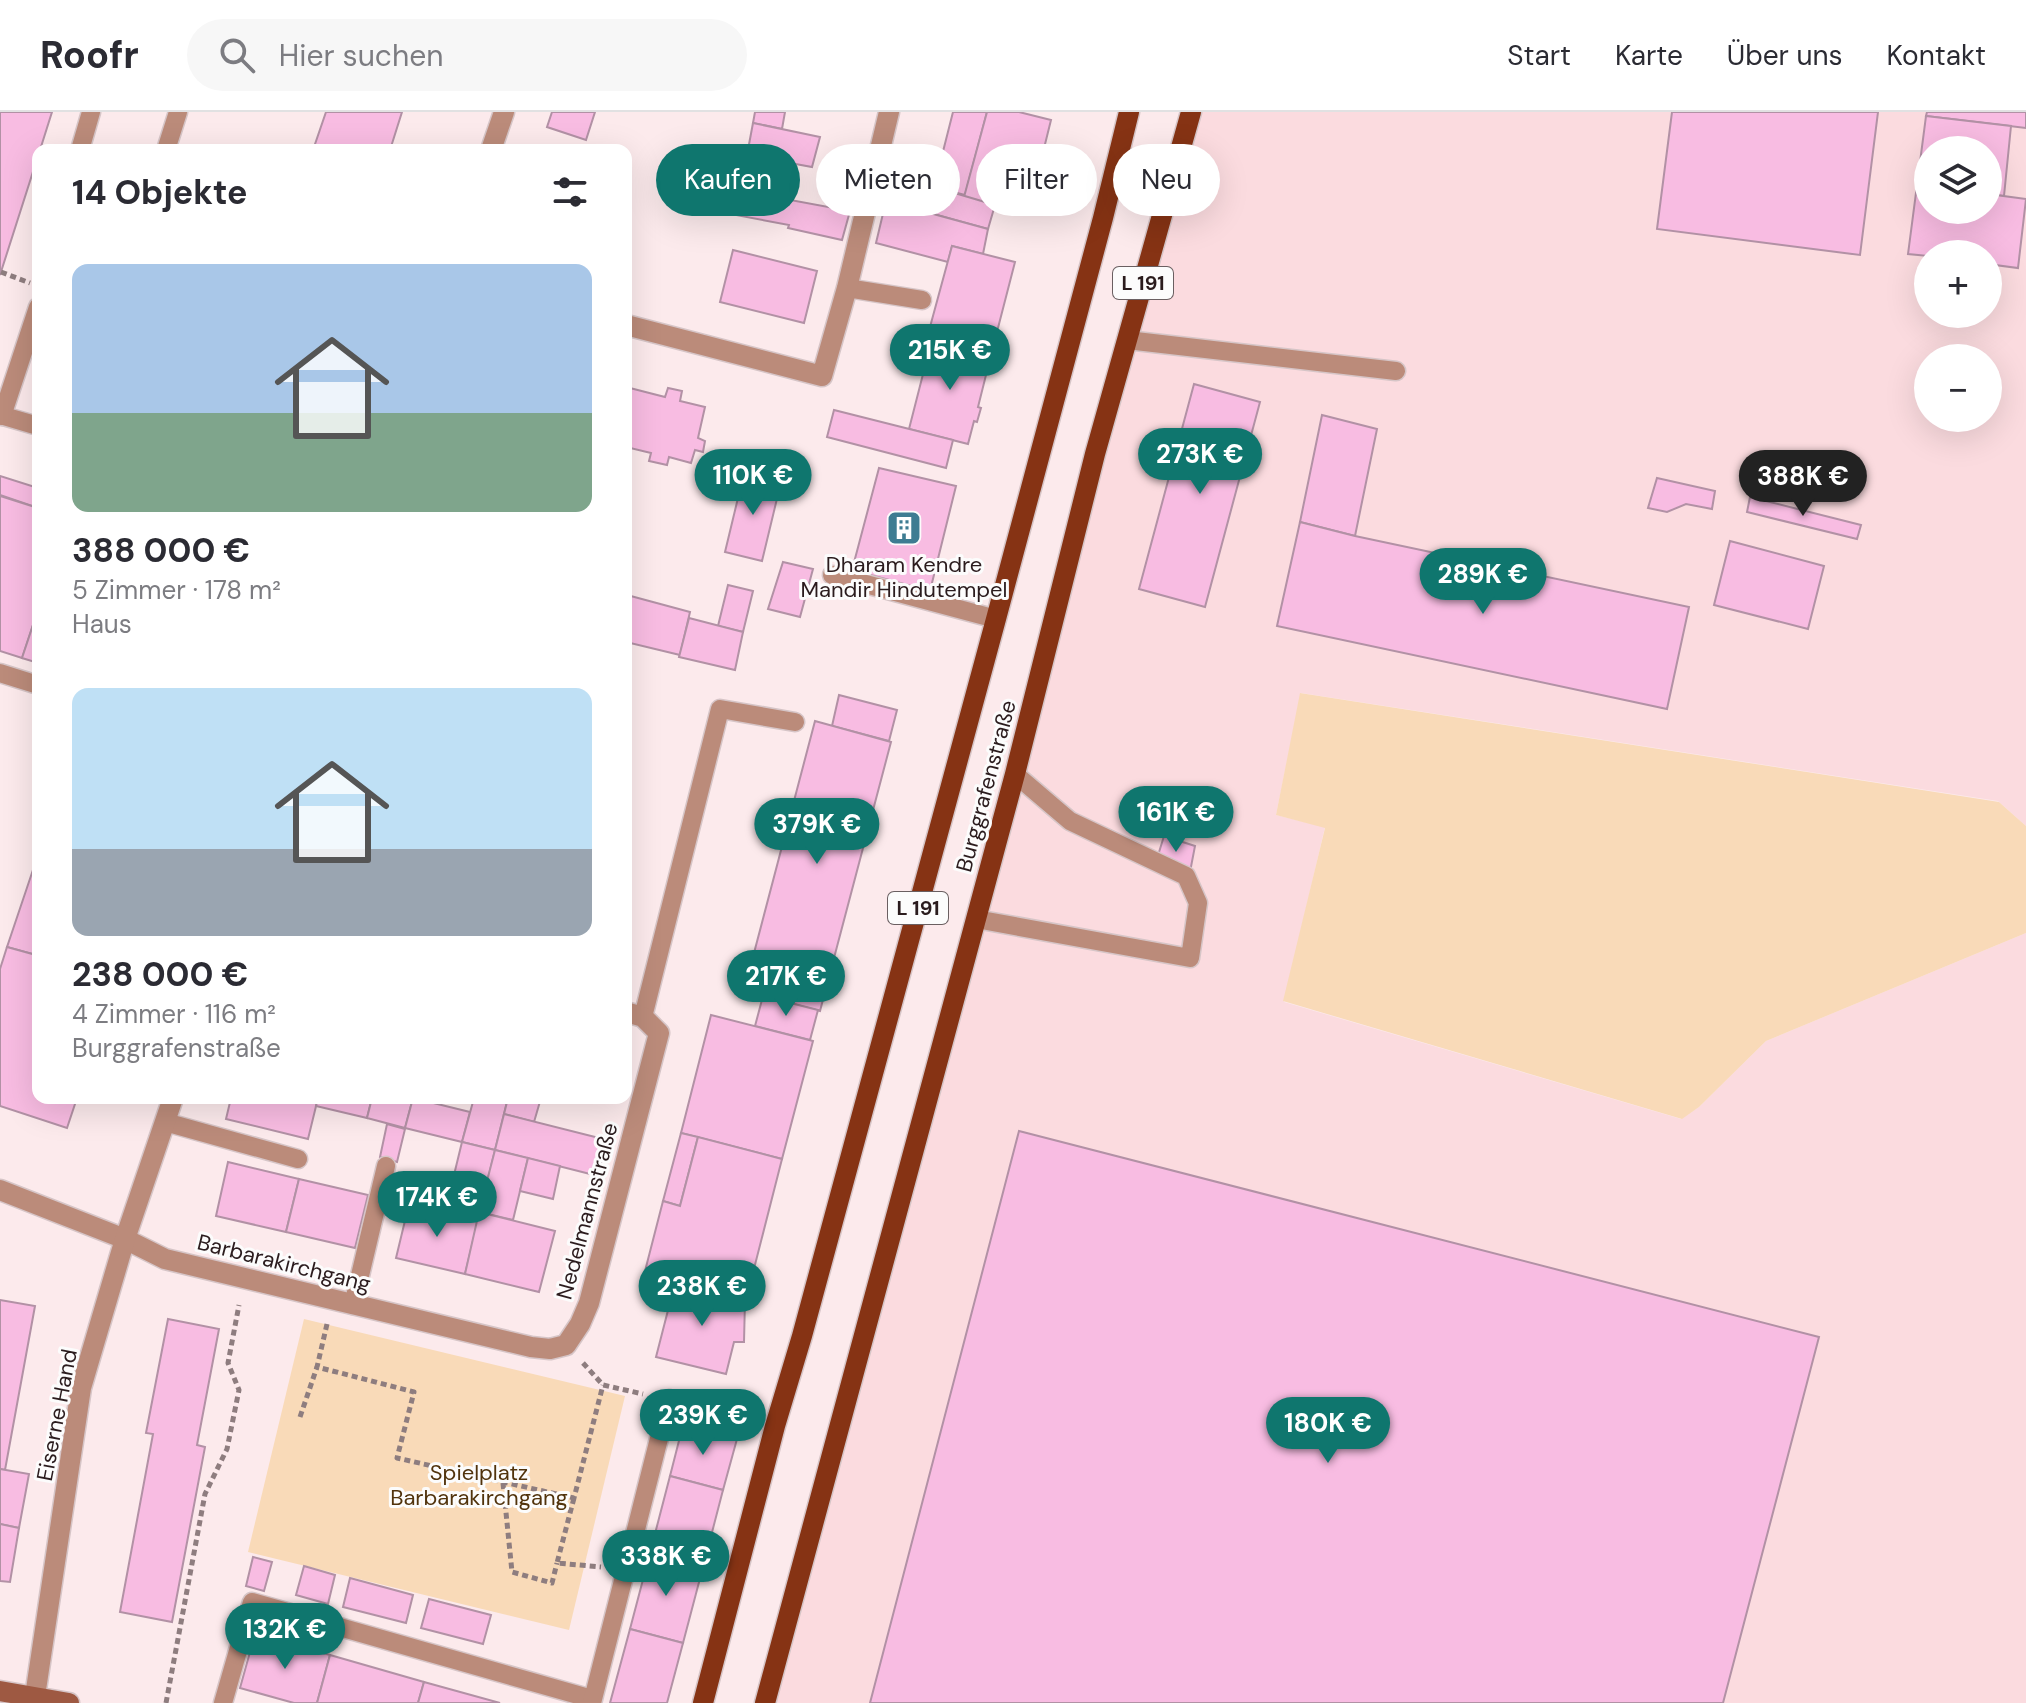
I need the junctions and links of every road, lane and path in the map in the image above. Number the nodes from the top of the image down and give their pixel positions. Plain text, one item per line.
1 (91, 112) edge
2 (178, 112) edge
3 (504, 112) edge
4 (889, 112) edge
5 (1129, 112) edge
6 (1191, 112) edge
7 (82, 144) edge
8 (168, 144) edge
9 (493, 144) edge
10 (1, 272) edge
11 (32, 285) edge
12 (847, 288) junction
13 (922, 300) dead end
14 (32, 325) edge
15 (632, 327) edge
16 (1127, 340) junction
17 (1396, 371) dead end
18 (1, 416) edge
19 (32, 424) edge
20 (832, 575) dead end
21 (996, 619) junction
22 (0, 673) edge
23 (32, 683) edge
24 (795, 722) dead end
25 (1015, 774) junction
26 (976, 919) junction
27 (635, 1014) edge
28 (171, 1104) edge
29 (165, 1122) junction
30 (298, 1159) dead end
31 (386, 1166) dead end
32 (0, 1190) edge
33 (125, 1239) junction
34 (243, 1279) junction
35 (344, 1302) junction
36 (566, 1345) joint
37 (317, 1367) junction
38 (603, 1385) dead end
39 (669, 1399) dead end
40 (300, 1417) dead end
41 (503, 1483) junction
42 (574, 1498) junction
43 (557, 1563) junction
44 (626, 1570) junction
45 (0, 1691) edge
46 (35, 1700) edge
47 (592, 1701) edge
48 (69, 1703) edge
49 (166, 1703) edge
50 (223, 1703) edge
51 (703, 1703) edge
52 (765, 1703) edge

1 - 7 lane
2 - 8 lane
3 - 9 street
4 - 12 street
5 - 21 main road, Burggrafenstraße / L 191
6 - 16 main road, Burggrafenstraße / L 191
10 - 11 path
12 - 13 lane
12 - 15 street
14 - 18 lane
16 - 17 lane
16 - 25 main road, Burggrafenstraße / L 191
18 - 19 lane
20 - 21 lane
21 - 51 main road, Burggrafenstraße / L 191
22 - 23 lane
24 - 27 lane
25 - 26 main road, Burggrafenstraße / L 191
25 - 26 lane
26 - 52 main road, Burggrafenstraße / L 191
27 - 36 street, Nedelmannstraße
28 - 29 street, Eiserne Hand
29 - 30 lane
29 - 33 street, Eiserne Hand
31 - 35 lane
32 - 33 street, Barbarakirchgang
33 - 34 street, Barbarakirchgang
33 - 46 street, Eiserne Hand
34 - 35 street, Barbarakirchgang
34 - 49 path
35 - 36 street, Barbarakirchgang
35 - 37 path
37 - 40 path
37 - 41 path
38 - 42 path
39 - 44 lane
41 - 42 path
41 - 43 path
42 - 43 path
43 - 44 path
44 - 47 lane
45 - 46 street
46 - 48 street
47 - 50 lane

